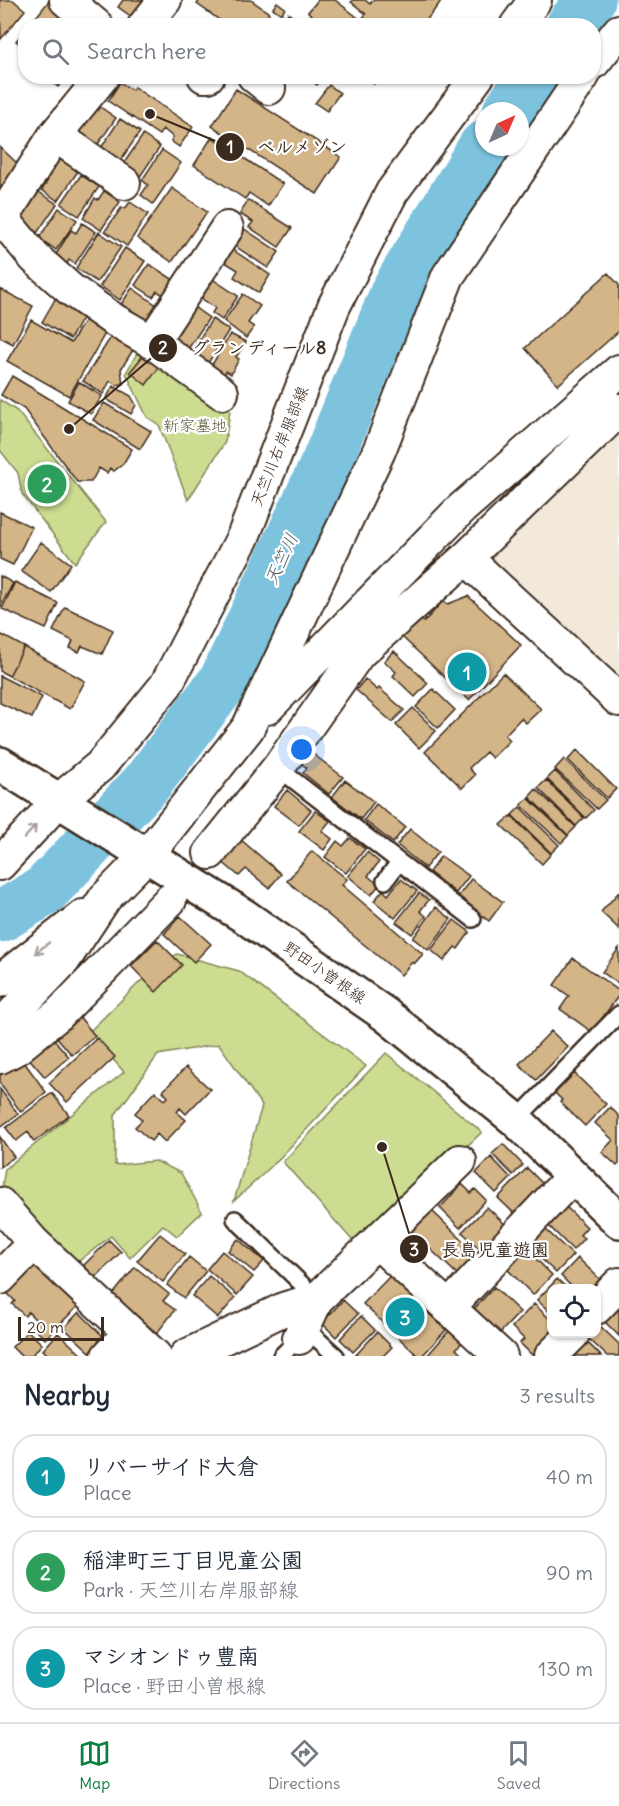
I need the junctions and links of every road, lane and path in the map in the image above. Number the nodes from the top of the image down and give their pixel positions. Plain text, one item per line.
1 (66, 0) edge
2 (165, 0) edge
3 (535, 0) edge
4 (88, 18) edge
5 (150, 18) edge
6 (522, 18) edge
7 (619, 31) edge
8 (601, 53) edge
9 (96, 84) edge
10 (472, 84) edge
11 (578, 84) edge
12 (55, 135) junction
13 (124, 183) dead end
14 (1, 220) edge
15 (226, 228) dead end
16 (152, 342) junction
17 (619, 371) edge
18 (222, 393) dead end
19 (619, 410) edge
20 (466, 558) junction
21 (619, 700) edge
22 (248, 728) junction
23 (0, 764) edge
24 (278, 768) junction
25 (67, 805) junction
26 (141, 850) junction
27 (210, 853) dead end
28 (399, 862) junction
29 (0, 864) edge
30 (385, 881) dead end
31 (105, 898) junction
32 (170, 900) dead end
33 (473, 919) dead end
34 (0, 981) edge
35 (619, 1014) edge
36 (0, 1027) edge
37 (0, 1057) edge
38 (516, 1120) junction
39 (460, 1161) dead end
40 (573, 1176) junction
41 (0, 1204) edge
42 (235, 1219) dead end
43 (619, 1221) edge
44 (377, 1242) junction
45 (34, 1243) junction
46 (0, 1278) edge
47 (619, 1284) edge
48 (601, 1304) edge
49 (448, 1308) junction
50 (300, 1330) edge
51 (129, 1333) junction
52 (569, 1338) edge
53 (108, 1356) edge
54 (155, 1356) edge
55 (186, 1356) edge
56 (336, 1356) edge
57 (501, 1356) edge
58 (552, 1356) edge

1 - 4 street
2 - 5 street
3 - 6 street
7 - 8 street
9 - 12 street
10 - 25 street, 天竺川右岸服部線
11 - 22 street
12 - 13 street
12 - 14 street
14 - 16 street
15 - 16 street
16 - 18 street
17 - 22 street
19 - 20 street
20 - 21 street
20 - 24 street
22 - 26 street
23 - 25 street, 野田小曽根線
24 - 27 street
24 - 28 lane
25 - 26 street, 野田小曽根線
29 -> 25 street, 天竺川右岸服部線
26 - 31 street
26 - 38 street, 野田小曽根線
28 - 30 lane
28 - 33 lane
31 -> 34 street
31 - 36 street
32 - 37 street
35 - 38 lane
38 - 40 street, 野田小曽根線
39 - 44 street
40 - 43 street, 野田小曽根線
40 - 49 street
41 - 45 street
42 - 50 lane
44 - 49 street
44 - 50 street
45 - 46 street
45 - 51 street
47 - 48 street
49 - 57 street
50 - 55 street
50 - 56 lane
51 - 53 street
51 - 54 street
52 - 58 street

